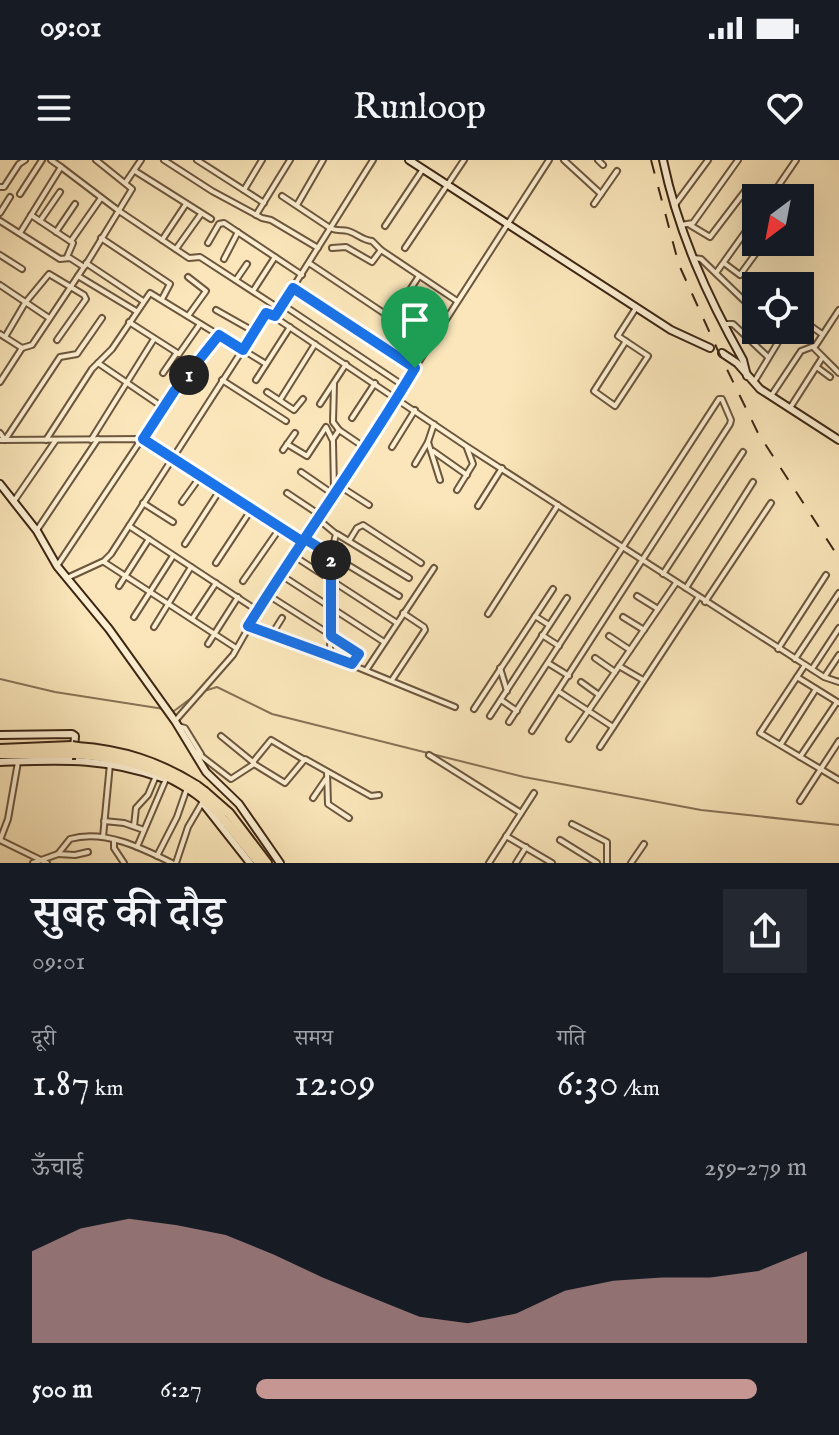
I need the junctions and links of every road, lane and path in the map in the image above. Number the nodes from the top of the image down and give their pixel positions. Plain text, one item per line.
1 (42, 160) edge
2 (51, 160) edge
3 (96, 160) edge
4 (141, 160) edge
5 (164, 160) edge
6 (197, 160) edge
7 (262, 160) edge
8 (290, 160) edge
9 (323, 160) edge
10 (373, 160) edge
11 (409, 160) edge
12 (464, 160) edge
13 (549, 160) edge
14 (564, 160) edge
15 (598, 160) edge
16 (663, 160) edge
17 (708, 160) edge
18 (738, 160) edge
19 (796, 160) edge
20 (21, 161) edge
21 (603, 165) dead end
22 (61, 167) junction
23 (423, 169) junction
24 (135, 171) junction
25 (617, 171) dead end
26 (126, 182) junction
27 (780, 184) edge
28 (448, 185) junction
29 (0, 187) edge
30 (244, 190) junction
31 (60, 192) dead end
32 (20, 194) dead end
33 (601, 194) junction
34 (742, 195) edge
35 (282, 196) dead end
36 (10, 197) dead end
37 (102, 197) junction
38 (264, 203) junction
39 (75, 204) dead end
40 (186, 204) junction
41 (594, 204) dead end
42 (297, 205) junction
43 (674, 206) junction
44 (119, 211) junction
45 (0, 213) edge
46 (201, 214) junction
47 (31, 215) junction
48 (256, 215) junction
49 (211, 219) dead end
50 (0, 221) edge
51 (40, 221) junction
52 (507, 224) junction
53 (680, 225) junction
54 (689, 225) junction
55 (385, 226) dead end
56 (330, 228) junction
57 (56, 232) junction
58 (238, 232) junction
59 (20, 233) junction
60 (742, 237) edge
61 (101, 238) junction
62 (162, 240) junction
63 (71, 241) junction
64 (208, 243) dead end
65 (318, 248) junction
66 (332, 248) dead end
67 (405, 248) dead end
68 (176, 249) junction
69 (381, 250) junction
70 (0, 255) edge
71 (754, 256) edge
72 (275, 257) junction
73 (691, 258) junction
74 (224, 259) dead end
75 (64, 260) junction
76 (309, 263) junction
77 (723, 263) junction
78 (247, 264) dead end
79 (85, 265) junction
80 (22, 269) dead end
81 (716, 273) junction
82 (302, 275) junction
83 (78, 276) junction
84 (419, 276) junction
85 (188, 277) dead end
86 (236, 280) junction
87 (0, 285) edge
88 (71, 287) junction
89 (293, 288) junction
90 (253, 291) junction
91 (406, 296) dead end
92 (742, 298) edge
93 (162, 299) junction
94 (143, 301) junction
95 (457, 301) junction
96 (25, 303) junction
97 (281, 307) junction
98 (636, 308) junction
99 (216, 310) dead end
100 (839, 310) edge
101 (136, 311) junction
102 (188, 316) junction
103 (275, 316) junction
104 (49, 318) junction
105 (102, 318) dead end
106 (129, 322) junction
107 (200, 324) junction
108 (724, 324) junction
109 (290, 327) junction
110 (814, 328) edge
111 (255, 332) junction
112 (822, 334) junction
113 (219, 335) junction
114 (2, 336) edge
115 (154, 339) junction
116 (57, 340) dead end
117 (626, 341) junction
118 (315, 344) junction
119 (430, 344) junction
120 (776, 344) edge
121 (814, 346) junction
122 (22, 348) junction
123 (710, 348) dead end
124 (243, 350) junction
125 (722, 353) dead end
126 (176, 354) junction
127 (768, 358) junction
128 (822, 358) junction
129 (98, 363) junction
130 (266, 364) junction
131 (346, 364) junction
132 (415, 368) junction
133 (818, 368) junction
134 (163, 373) dead end
135 (839, 373) edge
136 (747, 376) junction
137 (830, 377) dead end
138 (222, 380) junction
139 (256, 380) dead end
140 (0, 382) edge
141 (375, 383) junction
142 (753, 383) junction
143 (334, 384) junction
144 (127, 385) junction
145 (404, 386) junction
146 (267, 392) dead end
147 (771, 396) junction
148 (397, 397) junction
149 (303, 399) dead end
150 (280, 400) junction
151 (320, 404) dead end
152 (164, 408) junction
153 (790, 408) junction
154 (415, 410) junction
155 (333, 417) junction
156 (352, 418) dead end
157 (286, 421) dead end
158 (434, 424) junction
159 (326, 427) junction
160 (339, 430) junction
161 (0, 433) edge
162 (295, 433) dead end
163 (98, 439) junction
164 (143, 439) junction
165 (333, 439) junction
166 (3, 440) edge
167 (46, 440) junction
168 (56, 440) junction
169 (91, 440) junction
170 (839, 440) edge
171 (428, 442) junction
172 (287, 444) junction
173 (466, 446) junction
174 (364, 447) junction
175 (392, 447) dead end
176 (283, 450) dead end
177 (431, 450) junction
178 (743, 452) dead end
179 (171, 458) junction
180 (415, 464) dead end
181 (502, 468) junction
182 (301, 472) dead end
183 (467, 475) junction
184 (200, 477) junction
185 (440, 480) dead end
186 (753, 482) dead end
187 (0, 484) edge
188 (338, 485) junction
189 (220, 490) junction
190 (457, 490) dead end
191 (334, 492) junction
192 (287, 493) dead end
193 (14, 501) junction
194 (182, 502) dead end
195 (143, 503) junction
196 (771, 503) dead end
197 (369, 505) dead end
198 (558, 505) junction
199 (478, 506) dead end
200 (251, 510) junction
201 (318, 517) junction
202 (173, 522) dead end
203 (129, 526) junction
204 (280, 528) junction
205 (37, 531) junction
206 (335, 532) junction
207 (149, 539) junction
208 (304, 540) junction
209 (349, 541) junction
210 (185, 544) dead end
211 (623, 548) junction
212 (331, 555) junction
213 (173, 556) junction
214 (294, 556) junction
215 (104, 561) junction
216 (643, 561) junction
217 (216, 563) dead end
218 (421, 563) dead end
219 (57, 566) junction
220 (191, 567) junction
221 (434, 568) dead end
222 (663, 574) junction
223 (126, 575) junction
224 (281, 575) junction
225 (826, 575) dead end
226 (67, 578) junction
227 (409, 578) dead end
228 (331, 580) junction
229 (243, 581) dead end
230 (216, 583) junction
231 (676, 583) junction
232 (119, 586) dead end
233 (553, 589) dead end
234 (685, 589) junction
235 (150, 591) junction
236 (839, 593) edge
237 (268, 595) junction
238 (399, 596) dead end
239 (637, 596) dead end
240 (238, 597) junction
241 (567, 598) dead end
242 (698, 598) junction
243 (705, 602) junction
244 (168, 604) junction
245 (331, 607) junction
246 (658, 609) junction
247 (258, 611) junction
248 (403, 613) junction
249 (488, 614) dead end
250 (535, 616) junction
251 (134, 617) dead end
252 (623, 617) dead end
253 (282, 618) dead end
254 (192, 619) junction
255 (397, 623) junction
256 (549, 625) junction
257 (248, 626) junction
258 (154, 627) dead end
259 (839, 628) edge
260 (644, 630) junction
261 (214, 634) junction
262 (272, 634) junction
263 (542, 635) junction
264 (331, 636) junction
265 (609, 636) dead end
266 (384, 642) junction
267 (208, 644) dead end
268 (559, 646) junction
269 (236, 648) junction
270 (778, 649) junction
271 (630, 650) junction
272 (839, 655) edge
273 (330, 656) junction
274 (595, 658) dead end
275 (795, 659) junction
276 (548, 663) junction
277 (352, 664) junction
278 (805, 665) junction
279 (619, 666) junction
280 (500, 668) junction
281 (812, 669) junction
282 (366, 670) junction
283 (615, 672) junction
284 (569, 676) junction
285 (797, 676) junction
286 (824, 677) junction
287 (392, 680) junction
288 (643, 680) junction
289 (581, 682) dead end
290 (839, 682) edge
291 (816, 689) junction
292 (507, 691) junction
293 (558, 691) junction
294 (599, 695) junction
295 (501, 700) junction
296 (838, 703) edge
297 (455, 707) dead end
298 (474, 709) dead end
299 (517, 711) junction
300 (589, 712) junction
301 (490, 716) dead end
302 (509, 722) dead end
303 (177, 724) junction
304 (613, 727) junction
305 (532, 731) dead end
306 (0, 735) edge
307 (221, 736) dead end
308 (569, 739) dead end
309 (839, 741) edge
310 (780, 745) junction
311 (600, 747) dead end
312 (191, 750) junction
313 (0, 752) edge
314 (74, 752) junction
315 (202, 755) junction
316 (429, 755) dead end
317 (800, 757) junction
318 (303, 759) junction
319 (0, 762) edge
320 (18, 762) junction
321 (110, 763) junction
322 (255, 763) junction
323 (820, 769) junction
324 (209, 775) junction
325 (327, 775) junction
326 (156, 776) junction
327 (166, 779) junction
328 (839, 780) edge
329 (534, 793) dead end
330 (197, 795) junction
331 (379, 795) dead end
332 (313, 798) dead end
333 (800, 801) dead end
334 (521, 813) junction
335 (349, 818) dead end
336 (104, 821) junction
337 (572, 824) dead end
338 (134, 826) junction
339 (144, 830) junction
340 (506, 836) junction
341 (103, 837) junction
342 (0, 840) edge
343 (114, 840) junction
344 (560, 840) dead end
345 (644, 844) dead end
346 (137, 847) junction
347 (526, 847) junction
348 (88, 852) dead end
349 (58, 854) junction
350 (157, 856) junction
351 (278, 860) edge
352 (44, 861) edge
353 (265, 862) edge
354 (547, 862) edge
355 (33, 863) edge
356 (124, 863) edge
357 (174, 863) edge
358 (250, 863) edge
359 (489, 863) edge
360 (516, 863) edge
361 (597, 863) edge
362 (607, 863) edge
363 (631, 863) edge

1 - 32 street
2 - 22 street
3 - 26 street
4 - 24 street
5 - 48 street
6 - 30 street
7 - 30 street
8 - 38 street
9 - 42 street
10 - 56 street
11 - 23 street
12 - 28 street
13 - 52 street
14 - 33 street
15 - 21 street
16 - 43 street
17 - 43 street
18 - 54 street
19 - 27 street
20 - 29 street
22 - 37 street
22 - 47 street
23 - 28 street
23 - 55 street
24 - 26 street
24 - 40 street
25 - 33 street
26 - 44 street
28 - 52 street
28 - 67 street
30 - 38 street
31 - 51 street
33 - 41 street
34 - 54 street
35 - 42 street
36 - 45 street
37 - 44 street
37 - 63 street
38 - 48 street
39 - 57 street
40 - 46 street
40 - 62 street
42 - 56 street
43 - 53 street
44 - 61 street
44 - 62 street
46 - 49 street
46 - 68 street
47 - 51 street
47 - 59 street
48 - 65 street
50 - 59 street
51 - 57 street
52 - 95 street
52 - 98 street
53 - 54 street
53 - 73 street
56 - 65 street
56 - 69 street
57 - 63 street
58 - 64 street
58 - 72 street
58 - 74 street
59 - 75 street
60 - 77 street
61 - 79 street
61 - 93 street
62 - 68 street
63 - 75 street
65 - 76 street
66 - 69 street
68 - 86 street
69 - 84 street
70 - 80 street
71 - 77 street
72 - 82 street
72 - 90 street
73 - 81 street
73 - 108 street
75 - 79 street
76 - 82 street
76 - 119 street
77 - 81 street
78 - 86 street
79 - 83 street
79 - 94 street
81 - 92 street
82 - 89 street
83 - 88 street
83 - 101 street
84 - 91 street
84 - 95 street
85 - 102 street
86 - 90 street
87 - 96 street
88 - 96 street
88 - 104 street
88 - 116 street
89 - 97 street
89 - 132 street
90 - 97 street
93 - 94 street
93 - 102 street
94 - 101 street
95 - 119 street
96 - 104 street
96 - 114 street
97 - 103 street
97 - 145 street
98 - 117 street
98 - 123 street
99 - 111 street
100 - 112 street
101 - 106 street
102 - 107 street
103 - 109 street
103 - 111 street
104 - 122 street
105 - 166 street
106 - 115 street
106 - 129 street
107 - 113 street
107 - 126 street
108 - 127 street
108 - 136 street
109 - 118 street
109 - 130 street
110 - 112 street
111 - 124 street
112 - 121 street
113 - 124 street
113 - 152 street
114 - 122 street
115 - 126 street
115 - 144 street
117 - 117 street
118 - 131 street
118 - 150 street
119 - 132 street
120 - 127 street
121 - 128 street
121 - 147 street
122 - 140 street
124 - 130 street
124 - 138 street
125 - 136 street
126 - 134 street
127 - 142 street
128 - 133 street
128 - 135 street
129 - 144 street
129 - 167 street
130 - 139 street
131 - 141 street
131 - 143 street
132 - 145 street
133 - 137 street
133 - 153 street
136 - 142 street
138 - 157 street
138 - 179 street
141 - 148 street
141 - 156 street
142 - 147 street
143 - 151 street
143 - 155 street
144 - 152 street
144 - 169 street
145 - 148 street
146 - 150 street
147 - 153 street
148 - 154 street
148 - 174 street
149 - 150 street
152 - 164 street
153 - 170 street
154 - 158 street
154 - 175 street
155 - 159 street
155 - 160 street
158 - 171 street
158 - 173 street
159 - 165 street
159 - 172 street
160 - 165 street
160 - 174 street
161 - 166 street
162 - 172 street
163 - 164 street
163 - 169 street
163 - 205 street
164 - 179 street
164 - 219 street
165 - 191 street
166 - 167 street
167 - 168 street
168 - 169 street
168 - 193 street
171 - 177 street
171 - 180 street
172 - 176 street
173 - 181 street
173 - 183 street
174 - 188 street
177 - 183 street
177 - 185 street
178 - 222 street
179 - 184 street
179 - 195 street
181 - 198 street
181 - 199 street
182 - 191 street
183 - 190 street
184 - 189 street
184 - 194 street
186 - 234 street
187 - 193 street
188 - 191 street
188 - 197 street
189 - 200 street
189 - 210 street
191 - 201 street
192 - 201 street
193 - 205 street
195 - 202 street
195 - 203 street
196 - 243 street
198 - 211 street
198 - 249 street
200 - 204 street
200 - 217 street
201 - 206 street
201 - 208 street
203 - 207 street
203 - 215 street
204 - 208 street
204 - 229 street
205 - 219 street
206 - 209 street
206 - 212 street
207 - 213 street
207 - 223 street
208 - 212 street
208 - 214 street
209 - 218 street
209 - 227 street
211 - 216 street
211 - 216 street
211 - 268 street
212 - 228 street
212 - 238 street
213 - 220 street
213 - 235 street
214 - 224 street
214 - 228 street
215 - 223 street
215 - 226 street
216 - 222 street
216 - 284 street
219 - 226 street
220 - 230 street
220 - 244 street
221 - 248 street
222 - 231 street
223 - 232 street
223 - 235 street
224 - 237 street
224 - 245 street
225 - 270 street
226 - 303 street
228 - 245 street
228 - 255 street
230 - 240 street
230 - 254 street
231 - 234 street
231 - 246 street
233 - 250 street
234 - 242 street
235 - 244 street
235 - 251 street
236 - 275 street
237 - 247 street
237 - 264 street
239 - 246 street
240 - 247 street
240 - 261 street
241 - 256 street
242 - 243 street
242 - 288 street
243 - 270 street
244 - 254 street
244 - 258 street
245 - 264 street
245 - 266 street
246 - 260 street
247 - 257 street
248 - 255 street
248 - 287 street
250 - 256 street
250 - 280 street
252 - 260 street
253 - 262 street
254 - 261 street
255 - 266 street
256 - 263 street
257 - 262 street
257 - 269 street
259 - 281 street
260 - 271 street
261 - 267 street
261 - 269 street
262 - 273 street
263 - 268 street
263 - 292 street
264 - 273 street
264 - 277 street
265 - 271 street
266 - 282 street
268 - 276 street
269 - 303 street
270 - 275 street
271 - 279 street
272 - 286 street
273 - 277 street
274 - 283 street
275 - 278 street
276 - 284 street
276 - 299 street
277 - 282 street
278 - 281 street
278 - 285 street
279 - 283 street
279 - 288 street
280 - 292 street
280 - 298 street
281 - 286 street
282 - 287 street
283 - 294 street
284 - 293 street
285 - 291 street
285 - 310 street
286 - 290 street
287 - 297 street
288 - 304 street
289 - 294 street
291 - 296 street
291 - 310 street
292 - 295 street
293 - 300 street
293 - 305 street
294 - 300 street
295 - 299 street
295 - 301 street
296 - 317 street
299 - 302 street
300 - 304 street
300 - 308 street
303 - 312 street
303 - 315 street
304 - 311 street
306 - 314 street
307 - 322 street
309 - 323 street
310 - 317 street
312 - 315 street
312 - 324 street
313 - 314 highway
314 - 320 street
314 - 321 street
314 - 330 highway
315 - 322 street
316 - 334 street
317 - 323 street
318 - 322 street
318 - 322 street
318 - 325 street
319 - 320 street
320 - 342 street
321 - 326 street
321 - 336 street
323 - 328 street
323 - 333 street
324 - 330 street
324 - 351 street
325 - 331 street
325 - 332 street
325 - 335 street
326 - 327 street
326 - 338 street
327 - 330 street
327 - 339 street
329 - 334 street
330 - 350 street
330 - 353 highway
330 - 357 street
330 - 358 street
334 - 340 street
336 - 338 street
336 - 341 street
337 - 362 street
338 - 339 street
339 - 346 street
340 - 347 street
340 - 359 street
341 - 343 street
341 - 349 street
342 - 352 street
343 - 346 street
343 - 356 street
344 - 361 street
345 - 363 street
346 - 350 street
347 - 354 street
347 - 360 street
348 - 349 street
349 - 352 street
350 - 357 street
351 - 353 street
352 - 355 street

